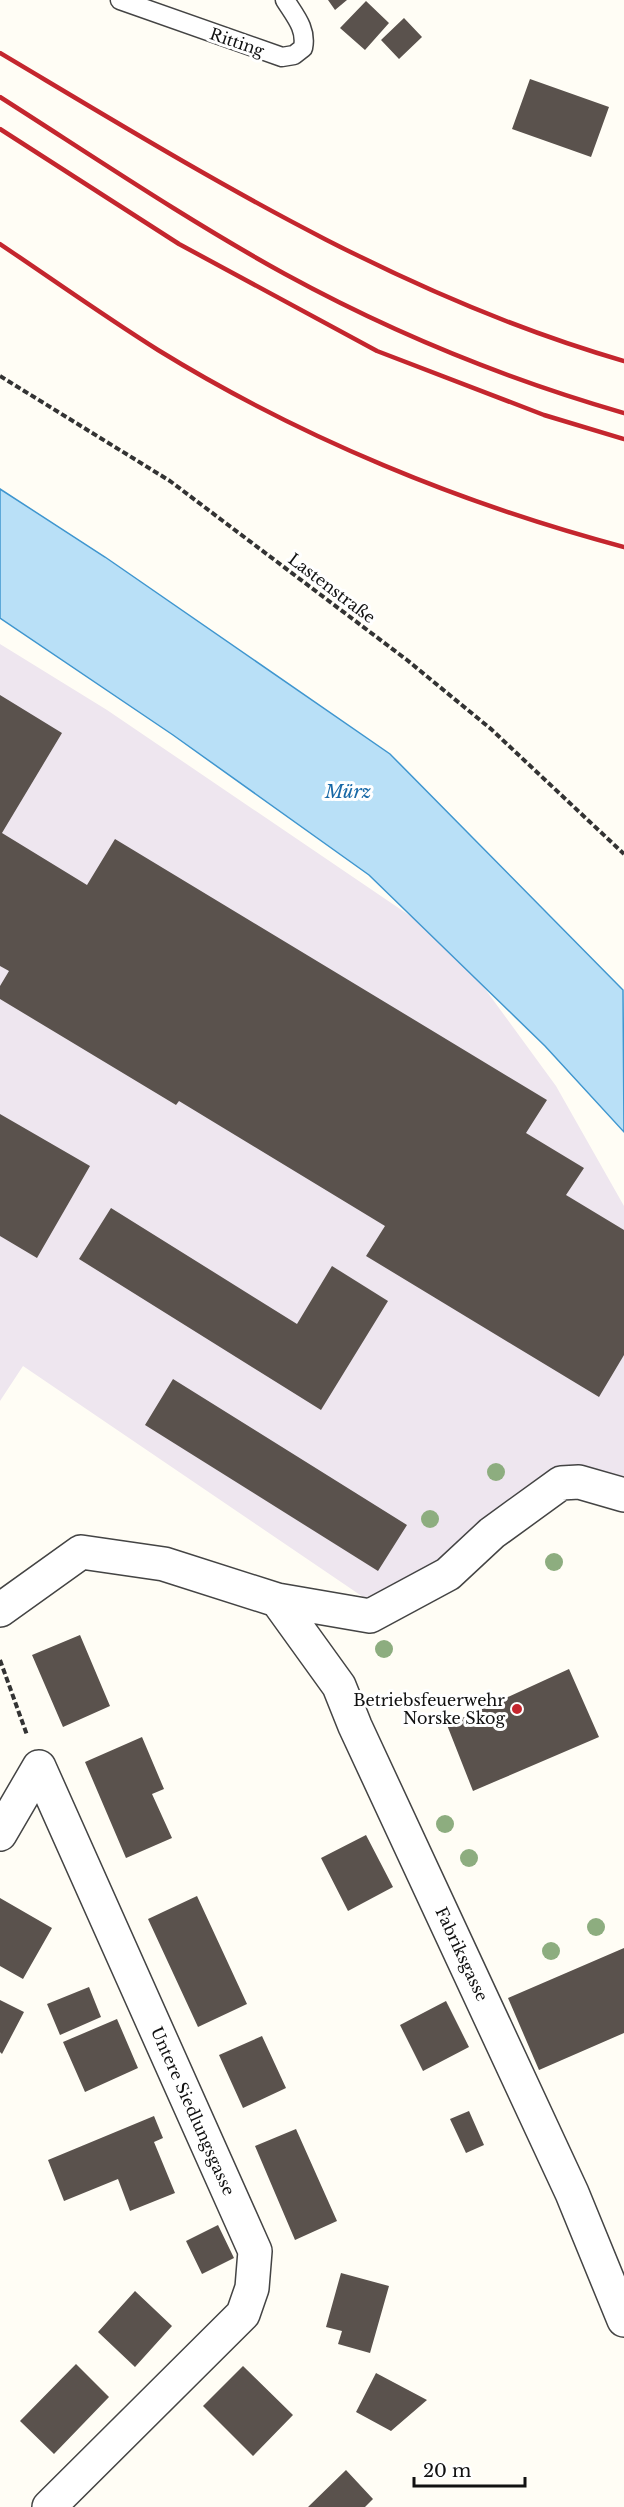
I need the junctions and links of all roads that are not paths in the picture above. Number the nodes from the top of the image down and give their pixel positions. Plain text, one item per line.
1 (120, 0) edge
2 (285, 0) edge
3 (624, 1495) edge
4 (277, 1600) junction
5 (0, 1610) edge
6 (0, 1834) edge
7 (624, 2320) edge
8 (49, 2507) edge

1 - 2 lane, Ritting
3 - 4 street
4 - 5 street
4 - 7 street, Fabriksgasse
6 - 8 street, Untere Siedlungsgasse

